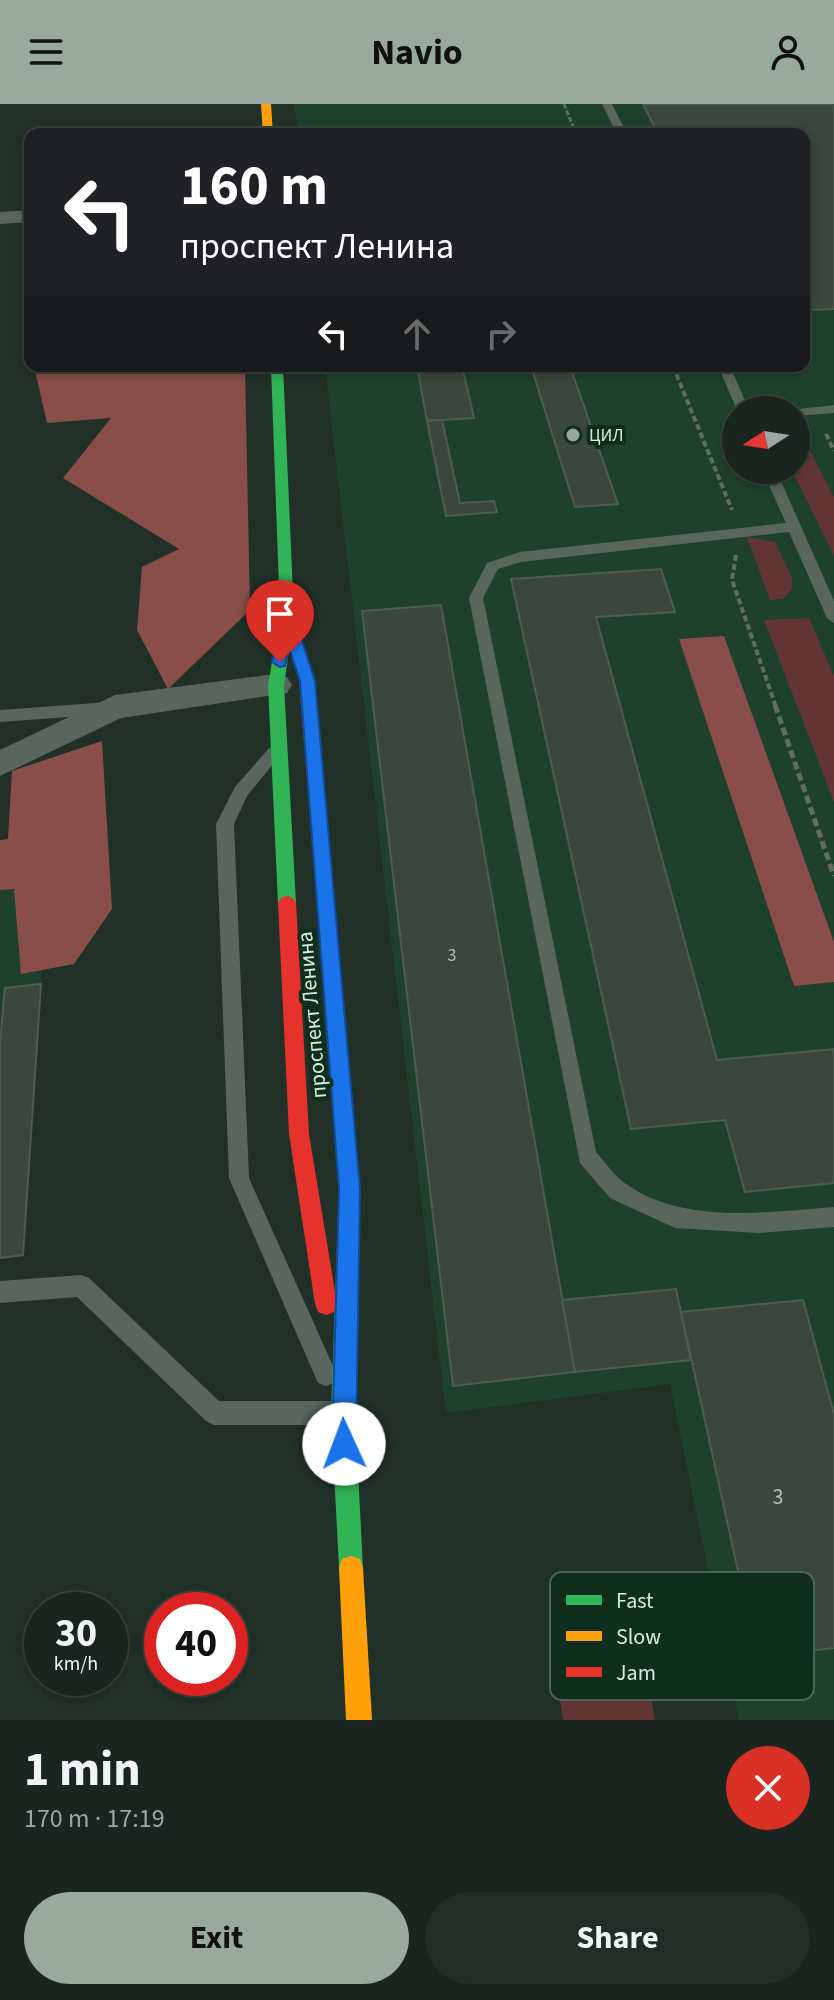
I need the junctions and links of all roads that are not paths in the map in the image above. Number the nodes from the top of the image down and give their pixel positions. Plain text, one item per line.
1 (266, 104) edge
2 (607, 104) edge
3 (268, 128) edge
4 (619, 128) edge
5 (24, 216) edge
6 (0, 218) edge
7 (277, 372) edge
8 (727, 372) edge
9 (737, 396) edge
10 (834, 409) edge
11 (810, 411) edge
12 (775, 484) edge
13 (794, 527) junction
14 (287, 616) junction
15 (834, 618) edge
16 (276, 685) junction
17 (115, 707) junction
18 (310, 707) junction
19 (0, 716) edge
20 (281, 745) junction
21 (0, 764) edge
22 (282, 772) junction
23 (257, 776) junction
24 (317, 794) junction
25 (299, 1134) junction
26 (346, 1136) junction
27 (834, 1217) edge
28 (0, 1292) edge
29 (343, 1413) junction
30 (359, 1720) edge

1 - 3 street
2 - 4 lane
5 - 6 street
7 - 14 street, проспект Ленина
8 - 9 lane
10 - 11 lane
12 - 13 lane
13 - 15 lane
13 - 27 lane
14 - 16 street, проспект Ленина
14 - 18 street, проспект Ленина
16 - 17 street
16 - 18 street
16 - 20 street, проспект Ленина
17 - 19 lane
17 - 21 street
18 - 24 street, проспект Ленина
20 - 22 street, проспект Ленина
20 - 23 lane
22 - 23 lane
22 - 24 lane
22 - 25 street, проспект Ленина
23 - 29 lane
24 - 26 street, проспект Ленина
25 - 26 street
25 - 29 street, проспект Ленина
26 - 29 street, проспект Ленина
28 - 29 lane
29 - 30 street, проспект Ленина

